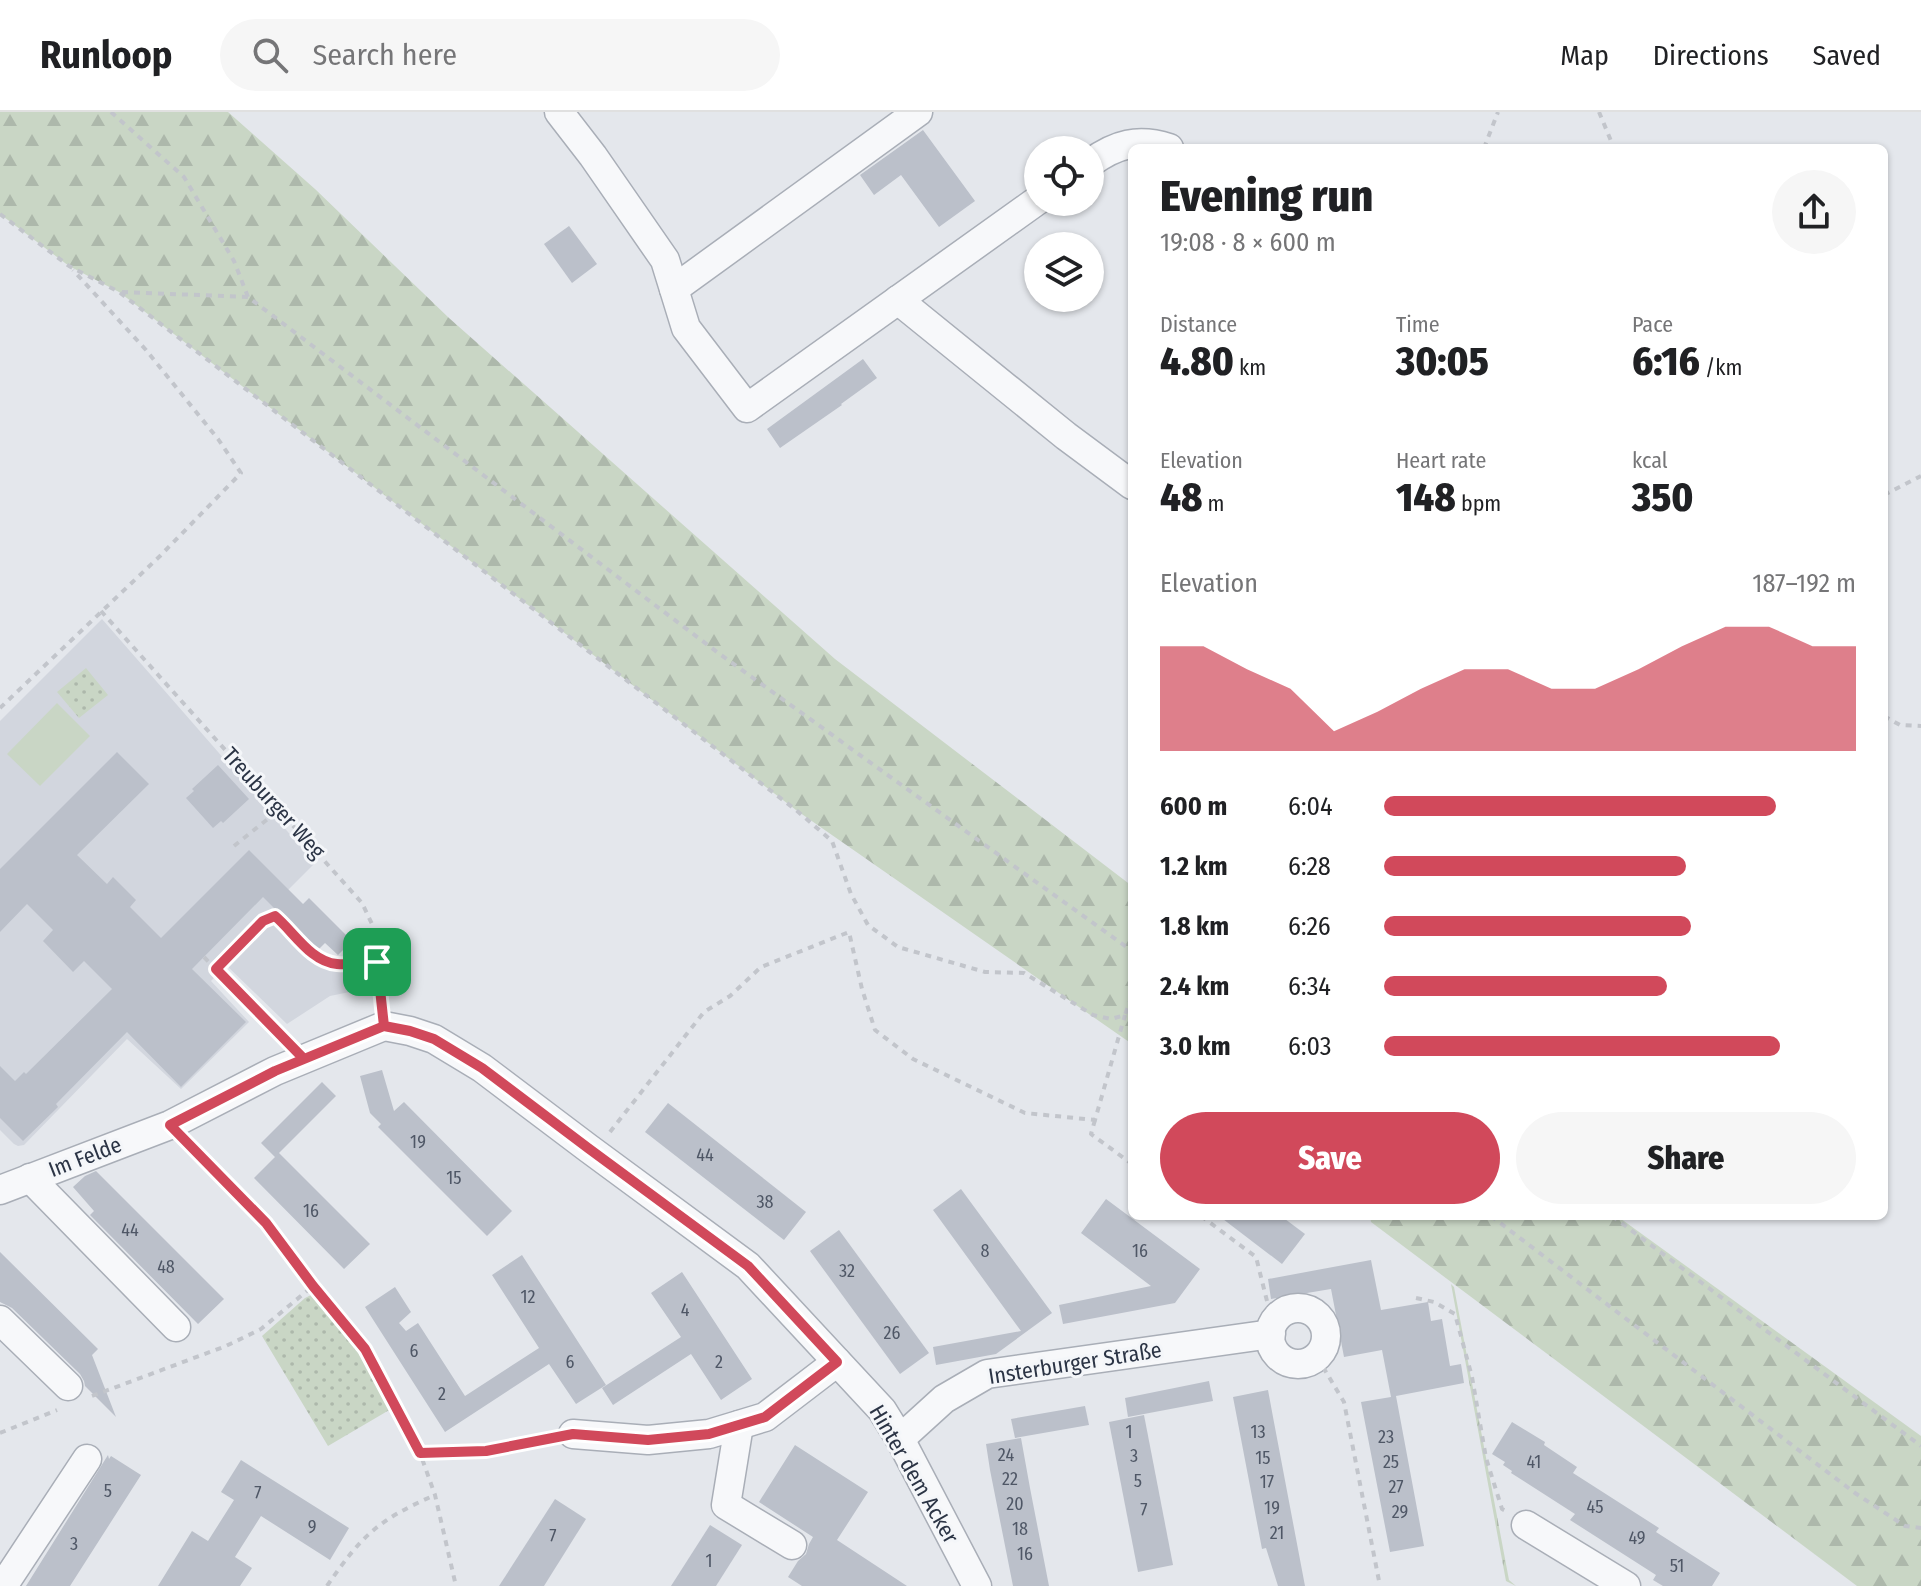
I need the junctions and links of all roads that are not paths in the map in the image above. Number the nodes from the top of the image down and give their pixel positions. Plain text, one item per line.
1 (559, 112) edge
2 (918, 112) edge
3 (1151, 144) edge
4 (1104, 153) edge
5 (1024, 210) edge
6 (674, 289) junction
7 (898, 300) junction
8 (1128, 482) edge
9 (170, 1125) joint
10 (30, 1178) junction
11 (0, 1190) edge
12 (0, 1320) edge
13 (176, 1327) dead end
14 (1273, 1327) junction
15 (837, 1362) junction
16 (71, 1398) road end
17 (739, 1425) junction
18 (573, 1434) road end
19 (900, 1439) junction
20 (87, 1459) dead end
21 (1526, 1525) road end
22 (792, 1545) dead end
23 (3, 1586) edge
24 (977, 1586) edge
25 (1626, 1586) edge

1 - 6 street
2 - 6 street
3 - 4 street
5 - 7 street
6 - 7 street
7 - 8 street
9 - 10 street, Im Felde
9 - 15 street, Hinter dem Acker
10 - 11 street, Im Felde
10 - 13 street
12 - 16 street
14 - 14 street, Insterburger Straße
14 - 19 street, Insterburger Straße
15 - 17 street
15 - 19 street, Hinter dem Acker
17 - 18 street
17 - 22 street
19 - 24 street, Hinter dem Acker
20 - 23 street
21 - 25 street

